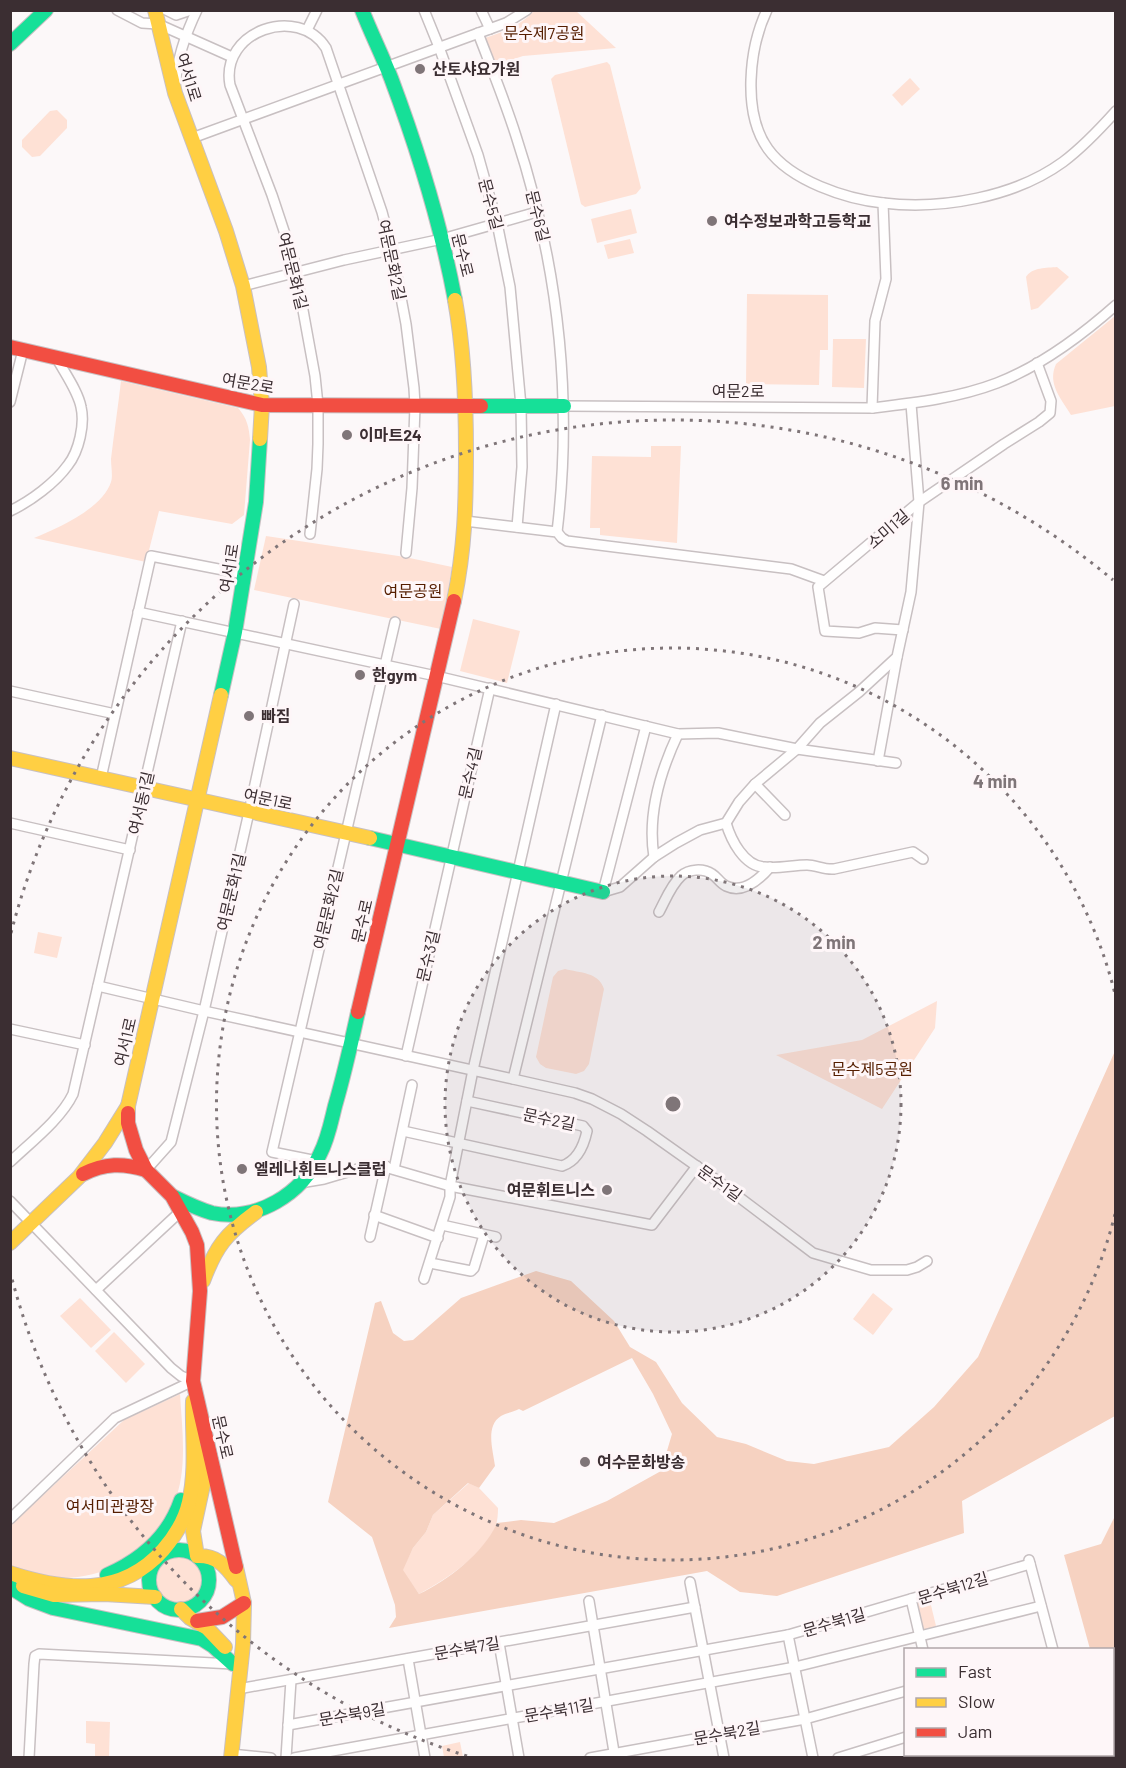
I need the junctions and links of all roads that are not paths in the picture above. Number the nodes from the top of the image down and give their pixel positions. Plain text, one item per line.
1 (46, 10) edge
2 (117, 10) edge
3 (166, 10) edge
4 (191, 10) edge
5 (197, 10) edge
6 (317, 10) edge
7 (356, 10) edge
8 (424, 10) edge
9 (481, 10) edge
10 (527, 10) edge
11 (767, 10) edge
12 (156, 17) edge
13 (364, 17) edge
14 (489, 29) junction
15 (307, 30) junction
16 (478, 33) junction
17 (185, 36) junction
18 (10, 44) edge
19 (439, 47) junction
20 (232, 57) junction
21 (387, 68) junction
22 (339, 85) junction
23 (175, 93) junction
24 (1116, 111) edge
25 (243, 120) junction
26 (192, 138) junction
27 (884, 203) junction
28 (537, 212) junction
29 (497, 222) junction
30 (442, 238) junction
31 (392, 250) junction
32 (297, 273) junction
33 (243, 286) junction
34 (1116, 305) edge
35 (17, 348) edge
36 (56, 357) junction
37 (1037, 363) junction
38 (10, 402) edge
39 (911, 404) junction
40 (262, 405) junction
41 (318, 405) junction
42 (414, 405) junction
43 (466, 406) junction
44 (520, 406) junction
45 (564, 406) junction
46 (872, 408) junction
47 (919, 502) junction
48 (10, 511) edge
49 (465, 521) junction
50 (517, 527) junction
51 (557, 532) junction
52 (310, 534) dead end
53 (406, 553) dead end
54 (244, 574) junction
55 (824, 581) junction
56 (294, 604) dead end
57 (138, 612) junction
58 (182, 621) junction
59 (395, 622) dead end
60 (903, 630) junction
61 (235, 632) junction
62 (286, 644) junction
63 (897, 657) junction
64 (385, 665) junction
65 (436, 676) junction
66 (489, 688) junction
67 (10, 691) edge
68 (556, 704) junction
69 (115, 714) junction
70 (602, 715) junction
71 (646, 726) junction
72 (678, 734) junction
73 (797, 749) junction
74 (10, 758) edge
75 (878, 761) junction
76 (896, 763) dead end
77 (101, 778) junction
78 (755, 784) junction
79 (144, 787) junction
80 (197, 800) junction
81 (249, 812) junction
82 (784, 815) dead end
83 (10, 823) edge
84 (726, 823) junction
85 (346, 832) junction
86 (397, 844) junction
87 (130, 850) junction
88 (451, 857) junction
89 (654, 857) junction
90 (923, 859) dead end
91 (770, 867) junction
92 (518, 873) junction
93 (561, 884) junction
94 (603, 892) junction
95 (659, 912) dead end
96 (98, 986) junction
97 (152, 998) junction
98 (204, 1011) junction
99 (10, 1029) edge
100 (300, 1032) junction
101 (351, 1044) junction
102 (85, 1045) junction
103 (406, 1056) junction
104 (473, 1070) junction
105 (513, 1079) junction
106 (412, 1085) dead end
107 (467, 1101) junction
108 (128, 1106) junction
109 (403, 1131) junction
110 (459, 1143) junction
111 (317, 1161) junction
112 (10, 1162) edge
113 (697, 1166) junction
114 (390, 1168) junction
115 (146, 1170) junction
116 (79, 1177) junction
117 (300, 1183) junction
118 (450, 1186) junction
119 (172, 1196) junction
120 (10, 1201) edge
121 (181, 1210) junction
122 (258, 1211) junction
123 (374, 1215) junction
124 (32, 1222) junction
125 (442, 1226) junction
126 (484, 1235) junction
127 (370, 1237) dead end
128 (496, 1237) dead end
129 (438, 1238) junction
130 (10, 1243) edge
131 (927, 1261) dead end
132 (429, 1263) junction
133 (424, 1279) dead end
134 (96, 1290) junction
135 (200, 1291) junction
136 (193, 1381) junction
137 (192, 1426) junction
138 (205, 1434) junction
139 (10, 1519) edge
140 (197, 1556) junction
141 (156, 1560) junction
142 (10, 1573) edge
143 (10, 1580) edge
144 (690, 1581) dead end
145 (69, 1586) junction
146 (10, 1587) edge
147 (241, 1592) junction
148 (154, 1597) junction
149 (910, 1599) junction
150 (589, 1601) dead end
151 (1041, 1606) junction
152 (695, 1607) junction
153 (181, 1609) junction
154 (202, 1625) junction
155 (593, 1626) junction
156 (788, 1635) junction
157 (920, 1636) junction
158 (499, 1643) junction
159 (243, 1644) junction
160 (923, 1648) edge
161 (1052, 1648) edge
162 (703, 1651) junction
163 (408, 1659) junction
164 (233, 1664) junction
165 (795, 1667) junction
166 (600, 1669) junction
167 (291, 1680) junction
168 (710, 1683) junction
169 (506, 1686) junction
170 (904, 1692) edge
171 (237, 1695) junction
172 (416, 1702) junction
173 (606, 1702) junction
174 (512, 1719) junction
175 (805, 1719) junction
176 (288, 1725) junction
177 (720, 1734) junction
178 (421, 1735) junction
179 (904, 1738) edge
180 (859, 1754) edge
181 (615, 1755) edge
182 (231, 1756) edge
183 (29, 1758) edge
184 (271, 1758) edge
185 (286, 1758) edge
186 (294, 1758) edge
187 (425, 1758) edge
188 (519, 1758) edge
189 (590, 1758) edge
190 (724, 1758) edge
191 (813, 1758) edge
192 (838, 1758) edge

1 - 18 street
2 - 12 street
3 - 4 street
5 - 17 street
6 - 15 street
7 - 13 street
8 - 19 street, 문수5길
9 - 14 street
10 - 14 street
11 - 27 street
12 - 17 street
12 - 23 street, 여서1로
13 - 21 street, 문수로
14 - 16 street
15 - 20 street
15 - 22 street, 여문문화2길
16 - 19 street
16 - 28 street, 문수6길
17 - 20 street
17 - 23 street
19 - 21 street
19 - 29 street, 문수5길
20 - 25 street, 여문문화1길
21 - 22 street
21 - 30 street, 문수로
22 - 25 street
22 - 31 street, 여문문화2길
23 - 26 street, 여서1로
24 - 27 street
25 - 26 street
25 - 32 street, 여문문화1길
26 - 33 street, 여서1로
27 - 46 street
28 - 29 street
28 - 45 street, 문수6길
29 - 30 street
29 - 44 street, 문수5길
30 - 31 street
30 - 43 street, 문수로
31 - 32 street
31 - 42 street, 여문문화2길
32 - 33 street
32 - 41 street, 여문문화1길
33 - 40 street, 여서1로
34 - 37 street, 여문2로
35 - 36 street, 여문2로
35 - 38 street
36 - 40 street, 여문2로
36 - 48 street
37 - 39 street, 여문2로
37 - 47 street, 소미1길
39 - 46 street, 여문2로
39 - 47 street
40 - 41 street, 여문2로
40 - 54 street, 여서1로
41 - 42 street, 여문2로
41 - 52 street, 여문문화1길
42 - 43 street, 여문2로
42 - 53 street, 여문문화2길
43 - 44 street, 여문2로
43 - 49 street, 문수로
44 - 45 street, 여문2로
44 - 50 street
45 - 46 street, 여문2로
45 - 51 street
47 - 55 street, 소미1길
47 - 60 street
49 - 50 street
49 - 65 street, 문수로
50 - 51 street
51 - 55 street
54 - 57 street
54 - 61 street, 여서1로
55 - 60 street
56 - 62 street, 여문문화1길
57 - 58 street
57 - 69 street
58 - 61 street
58 - 79 street, 여서동1길
59 - 64 street, 여문문화2길
60 - 63 street
61 - 62 street
61 - 80 street, 여서1로
62 - 64 street
62 - 81 street, 여문문화1길
63 - 73 street
63 - 75 street
64 - 65 street
64 - 85 street, 여문문화2길
65 - 66 street
65 - 86 street, 문수로
66 - 68 street
66 - 88 street, 문수4길
67 - 69 street
68 - 70 street
68 - 92 street
69 - 77 street
70 - 71 street
70 - 93 street
71 - 72 street
71 - 94 street
72 - 73 street
72 - 89 street
73 - 75 street
73 - 78 street
74 - 77 street, 여문1로
75 - 76 street
77 - 79 street, 여문1로
78 - 82 street
78 - 84 street
79 - 80 street, 여문1로
79 - 87 street, 여서동1길
80 - 81 street, 여문1로
80 - 97 street, 여서1로
81 - 85 street, 여문1로
81 - 98 street, 여문문화1길
83 - 87 street
84 - 89 street
84 - 91 street
85 - 86 street, 여문1로
85 - 100 street, 여문문화2길
86 - 88 street, 여문1로
86 - 101 street, 문수로
87 - 96 street, 여서동1길
88 - 92 street, 여문1로
88 - 103 street, 문수3길
89 - 94 street
90 - 91 street
91 - 95 street
92 - 93 street, 여문1로
92 - 104 street
93 - 94 street, 여문1로
93 - 105 street
96 - 97 street
96 - 102 street, 여서동1길
97 - 98 street, 문수1길
97 - 108 street, 여서1로
98 - 100 street, 문수1길
98 - 115 street, 여문문화1길
99 - 102 street
100 - 101 street, 문수1길
100 - 111 street, 여문문화2길
101 - 103 street, 문수1길
101 - 111 street, 문수로
102 - 112 street, 여서동1길
103 - 104 street, 문수1길
104 - 105 street, 문수1길
104 - 107 street
105 - 113 street, 문수1길
106 - 109 street
107 - 110 street
107 - 110 street, 문수2길
108 - 115 street, 여서1로
108 - 116 street
109 - 110 street, 문수2길
109 - 114 street
110 - 118 street
111 - 117 street, 문수로
113 - 118 street
113 - 131 street, 문수1길
114 - 117 street
114 - 118 street
114 - 123 street
115 - 116 street
115 - 119 street
116 - 124 street
117 - 122 street, 문수로
118 - 125 street
119 - 121 street
119 - 122 street, 문수로
120 - 124 street
121 - 134 street
121 - 135 street
122 - 135 street
123 - 127 street
123 - 129 street
124 - 130 street
124 - 134 street
125 - 126 street
125 - 129 street
126 - 128 street
126 - 132 street
129 - 132 street
132 - 133 street
134 - 136 street
135 - 136 street, 문수로
136 - 137 street
136 - 138 street, 문수로
136 - 139 street
137 - 141 street
137 - 145 street
138 - 140 street
138 - 147 street, 문수로
140 - 141 street
140 - 147 street
140 - 153 street
141 - 145 street
141 - 148 street
142 - 145 street
143 - 148 street
144 - 152 street
146 - 164 street
147 - 154 street
147 - 159 street, 문수로
148 - 153 street
149 - 151 street, 문수북12길
149 - 156 street, 문수북1길
149 - 157 street, 문수북12길
150 - 155 street
151 - 157 street
151 - 161 street
152 - 155 street, 문수북7길
152 - 162 street
153 - 154 street
154 - 159 street
154 - 164 street
155 - 158 street, 문수북7길
155 - 166 street
156 - 162 street
156 - 165 street, 문수북1길
157 - 160 street, 문수북12길
157 - 165 street, 문수북1길
158 - 163 street, 문수북7길
158 - 169 street, 문수북11길
159 - 171 street, 문수로
162 - 166 street
162 - 168 street
163 - 167 street, 문수북7길
163 - 172 street
164 - 171 street
164 - 183 street
165 - 168 street
165 - 175 street, 문수북1길
166 - 169 street, 문수북11길
166 - 173 street
167 - 171 street, 문수북7길
167 - 176 street
168 - 173 street
168 - 177 street
169 - 172 street, 문수북11길
169 - 174 street, 문수북11길
170 - 175 street
171 - 182 street
172 - 176 street, 문수북9길
172 - 178 street
173 - 174 street, 문수북11길
173 - 181 street
174 - 178 street, 문수북11길
174 - 188 street, 문수북11길
175 - 177 street, 문수북2길
175 - 191 street, 문수북1길
176 - 185 street
177 - 181 street, 문수북2길
177 - 190 street
178 - 186 street, 문수북9길
178 - 187 street
179 - 180 street
180 - 192 street
181 - 189 street
182 - 184 street

